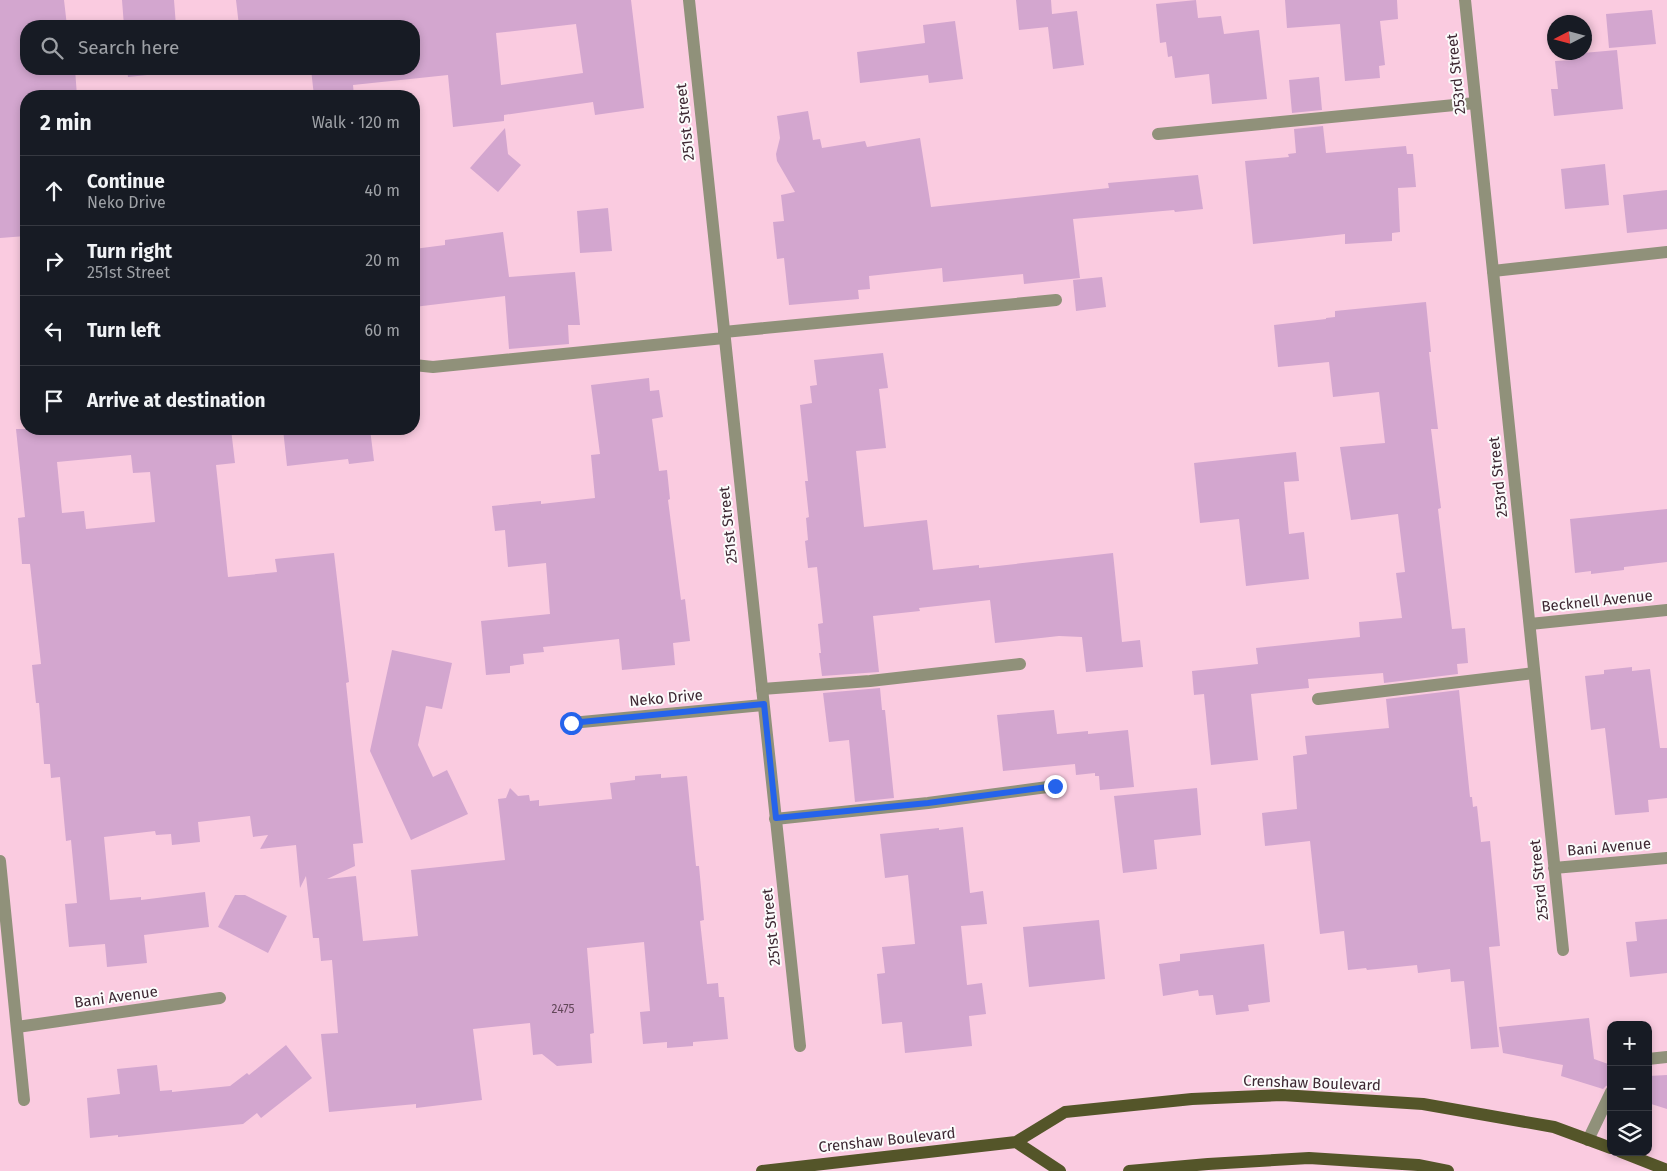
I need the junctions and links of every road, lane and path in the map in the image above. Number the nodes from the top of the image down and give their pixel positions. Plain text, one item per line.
1 (689, 0) edge
2 (1465, 0) edge
3 (1475, 103) junction
4 (1158, 134) dead end
5 (1667, 252) edge
6 (1493, 271) junction
7 (1056, 300) dead end
8 (724, 335) junction
9 (420, 366) edge
10 (1667, 610) edge
11 (1530, 624) junction
12 (1020, 664) dead end
13 (1534, 673) junction
14 (762, 690) junction
15 (1318, 699) dead end
16 (764, 704) junction
17 (571, 723) dead end
18 (1055, 786) dead end
19 (776, 818) junction
20 (1667, 858) edge
21 (0, 861) edge
22 (1554, 868) junction
23 (1563, 950) dead end
24 (220, 998) dead end
25 (17, 1027) junction
26 (800, 1046) dead end
27 (1667, 1057) edge
28 (1652, 1059) edge
29 (24, 1100) dead end
30 (1607, 1100) edge
31 (1588, 1140) junction
32 (1016, 1142) junction
33 (1607, 1147) edge
34 (1631, 1156) edge
35 (1667, 1170) edge
36 (762, 1171) edge
37 (1060, 1171) edge
38 (1129, 1171) edge
39 (1448, 1171) edge

1 - 8 street, 251st Street
2 - 3 street, 253rd Street
3 - 4 street
3 - 6 street, 253rd Street
5 - 6 street
6 - 11 street, 253rd Street
7 - 8 street
8 - 9 street
8 - 14 street, 251st Street
10 - 11 street, Becknell Avenue
11 - 13 street, 253rd Street
12 - 14 street
13 - 15 street
13 - 22 street, 253rd Street
14 - 16 street, 251st Street
16 - 17 street, Neko Drive
16 - 19 street, 251st Street
18 - 19 street
19 - 26 street, 251st Street
20 - 22 street, Bani Avenue
21 - 25 street
22 - 23 street, 253rd Street
24 - 25 street, Bani Avenue
25 - 29 street
27 - 28 street
30 - 31 street
31 - 32 main road, Crenshaw Boulevard
31 - 33 main road, Crenshaw Boulevard
32 - 36 main road, Crenshaw Boulevard
32 - 37 main road
34 - 35 main road
38 - 39 main road

